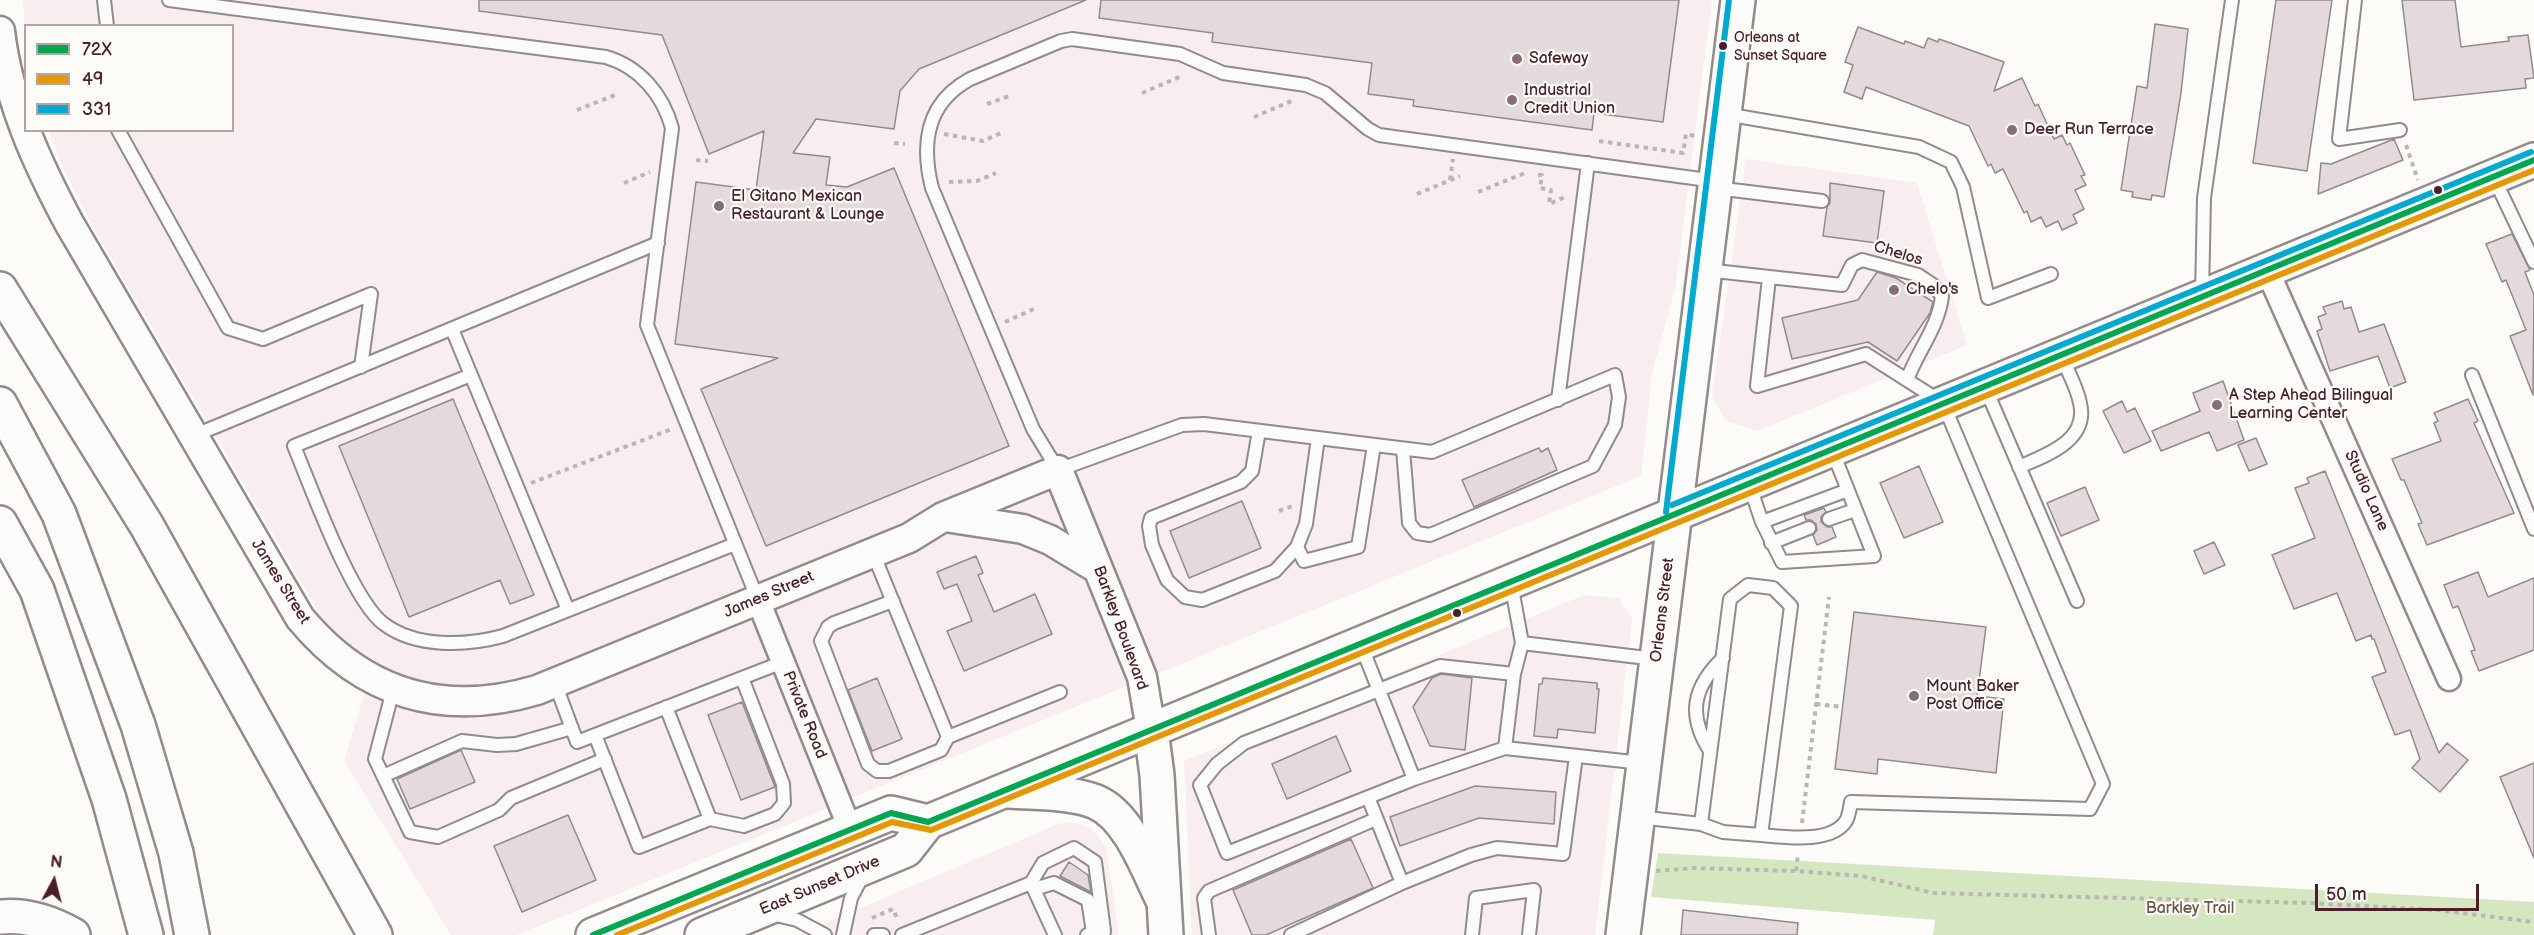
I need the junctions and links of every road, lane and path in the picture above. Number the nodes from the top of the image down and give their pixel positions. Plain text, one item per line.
1 (104, 0) edge
2 (169, 0) edge
3 (1738, 0) edge
4 (2232, 0) edge
5 (2355, 0) edge
6 (107, 24) edge
7 (0, 31) edge
8 (1182, 76) dead end
9 (1142, 93) dead end
10 (615, 95) dead end
11 (1009, 96) dead end
12 (1294, 100) dead end
13 (987, 104) dead end
14 (577, 110) dead end
15 (1724, 114) junction
16 (1254, 117) dead end
17 (24, 129) edge
18 (2400, 130) joint
19 (25, 132) edge
20 (119, 132) edge
21 (1001, 133) dead end
22 (943, 134) dead end
23 (1699, 136) dead end
24 (1599, 141) dead end
25 (894, 142) dead end
26 (905, 144) dead end
27 (1453, 159) dead end
28 (696, 160) dead end
29 (2534, 160) edge
30 (708, 161) dead end
31 (1588, 164) junction
32 (650, 172) dead end
33 (996, 173) dead end
34 (1528, 174) dead end
35 (1535, 174) dead end
36 (1460, 176) dead end
37 (2493, 177) junction
38 (1450, 180) junction
39 (949, 182) dead end
40 (624, 183) dead end
41 (1715, 184) junction
42 (1478, 192) dead end
43 (1417, 194) dead end
44 (1573, 194) dead end
45 (1822, 201) dead end
46 (2427, 204) junction
47 (658, 243) junction
48 (2534, 262) edge
49 (1705, 270) junction
50 (2268, 270) junction
51 (2051, 274) dead end
52 (1769, 278) junction
53 (0, 289) edge
54 (2202, 297) junction
55 (1036, 308) dead end
56 (1005, 322) dead end
57 (452, 329) junction
58 (2061, 355) junction
59 (361, 367) junction
60 (471, 375) junction
61 (2472, 375) dead end
62 (1907, 380) junction
63 (1984, 386) junction
64 (1558, 400) junction
65 (0, 404) edge
66 (1943, 404) junction
67 (673, 429) dead end
68 (1259, 431) junction
69 (193, 436) junction
70 (1318, 438) junction
71 (1374, 445) junction
72 (1403, 449) junction
73 (1832, 449) junction
74 (2019, 466) junction
75 (1058, 470) junction
76 (1749, 484) junction
77 (518, 489) junction
78 (1848, 490) junction
79 (1299, 504) dead end
80 (1855, 510) junction
81 (1279, 511) dead end
82 (1675, 513) junction
83 (943, 517) junction
84 (1829, 519) dead end
85 (1762, 522) junction
86 (0, 523) edge
87 (1809, 528) dead end
88 (2534, 529) edge
89 (1771, 543) junction
90 (735, 544) junction
91 (1297, 547) junction
92 (873, 553) junction
93 (1098, 569) junction
94 (1511, 582) junction
95 (1829, 597) dead end
96 (758, 600) junction
97 (893, 601) junction
98 (2077, 601) dead end
99 (568, 610) junction
100 (1522, 643) junction
101 (1360, 644) junction
102 (1723, 658) junction
103 (1657, 659) junction
104 (783, 662) junction
105 (1514, 674) junction
106 (741, 678) junction
107 (2449, 679) dead end
108 (555, 683) junction
109 (1378, 688) junction
110 (393, 690) junction
111 (1060, 692) dead end
112 (1816, 705) junction
113 (666, 707) junction
114 (1842, 707) dead end
115 (572, 728) junction
116 (1151, 730) junction
117 (595, 735) junction
118 (948, 737) junction
119 (1505, 748) junction
120 (1710, 751) junction
121 (1576, 756) junction
122 (605, 759) junction
123 (1644, 763) junction
124 (383, 777) junction
125 (1414, 779) junction
126 (1004, 790) junction
127 (1368, 797) junction
128 (1637, 817) junction
129 (710, 819) junction
130 (1376, 819) junction
131 (928, 822) junction
132 (1701, 824) junction
133 (850, 829) junction
134 (1761, 835) junction
135 (1800, 838) junction
136 (869, 865) junction
137 (1655, 871) dead end
138 (1402, 883) junction
139 (1032, 886) junction
140 (1163, 900) junction
141 (755, 913) junction
142 (0, 917) edge
143 (897, 918) dead end
144 (866, 920) dead end
145 (2534, 922) edge
146 (73, 935) edge
147 (146, 935) edge
148 (192, 935) edge
149 (375, 935) edge
150 (593, 935) edge
151 (702, 935) edge
152 (825, 935) edge
153 (843, 935) edge
154 (874, 935) edge
155 (883, 935) edge
156 (902, 935) edge
157 (1055, 935) edge
158 (1087, 935) edge
159 (1103, 935) edge
160 (1166, 935) edge
161 (1209, 935) edge
162 (1291, 935) edge
163 (1472, 935) edge
164 (1529, 935) edge
165 (1623, 935) edge

1 - 6 lane
2 - 47 lane
3 - 15 main road, Orleans Street
4 - 54 lane
5 - 18 lane
7 - 17 street, James Street
8 - 9 path
10 - 14 path
11 - 13 path
12 - 16 path
15 - 41 main road, Orleans Street
15 - 51 lane
18 - 46 path
19 - 69 street, James Street
20 - 59 lane
21 - 22 path
23 - 24 path
25 - 26 path
27 - 38 path
28 - 30 path
29 - 37 main road, East Sunset Drive
31 - 41 lane
31 - 64 lane
31 - 75 lane
32 - 40 path
33 - 39 path
34 - 42 path
35 - 44 path
36 - 38 path
37 - 46 main road, East Sunset Drive
37 - 48 lane
38 - 43 path
41 - 45 lane
41 - 49 main road, Orleans Street
46 - 50 main road, East Sunset Drive
47 - 57 lane
47 - 90 lane
49 - 52 lane
49 - 82 main road, Orleans Street
50 - 54 main road, East Sunset Drive
50 - 107 street, Studio Lane
52 - 62 lane
52 - 62 lane, Chelos
53 - 149 main road
54 - 58 main road, East Sunset Drive
55 - 56 path
57 - 59 lane
57 - 60 lane
58 - 63 main road, East Sunset Drive
58 - 74 lane
59 - 69 lane
60 - 77 lane
60 - 99 lane
61 - 88 lane
62 - 66 lane
63 - 66 main road, East Sunset Drive
63 - 74 lane
64 - 72 lane
64 - 72 lane
65 - 148 main road
66 - 73 main road, East Sunset Drive
66 - 135 lane
67 - 77 path
68 - 70 lane
68 - 75 lane
68 - 91 lane
69 - 110 street, James Street
70 - 71 lane
70 - 91 lane
71 - 72 lane
71 - 91 lane
73 - 76 main road, East Sunset Drive
73 - 78 lane
74 - 98 lane
75 - 83 street, James Street
75 - 93 street, Barkley Boulevard
76 - 82 main road, East Sunset Drive
76 - 85 lane
77 - 99 lane
78 - 80 lane
78 - 85 lane
79 - 81 path
80 - 84 lane
80 - 89 lane
82 - 94 main road, East Sunset Drive
82 - 103 main road, Orleans Street
83 - 92 street, James Street
83 - 93 street
85 - 89 lane
86 - 147 main road
87 - 89 lane
90 - 96 lane
90 - 99 lane
92 - 96 street, James Street
92 - 97 lane
93 - 116 street, Barkley Boulevard
94 - 100 lane
94 - 101 main road, East Sunset Drive
95 - 112 path
96 - 104 street, Private Road
96 - 108 street, James Street
97 - 118 lane
97 - 118 lane
100 - 103 lane
100 - 105 lane
101 - 109 lane
101 - 116 main road, East Sunset Drive
102 - 120 lane
102 - 120 lane
102 - 134 lane
103 - 123 main road, Orleans Street
104 - 106 lane
104 - 133 street, Private Road
105 - 109 lane
105 - 119 lane
106 - 113 lane
106 - 129 lane
108 - 110 street, James Street
108 - 115 lane
109 - 125 lane
109 - 127 lane
110 - 124 lane
111 - 118 lane
112 - 114 path
112 - 135 path
113 - 117 lane
113 - 129 lane
115 - 117 lane
115 - 124 lane
116 - 126 main road, East Sunset Drive
116 - 140 main road, Barkley Boulevard
117 - 122 lane
119 - 121 lane
119 - 125 lane
120 - 132 lane
121 - 123 lane
121 - 138 lane
122 - 124 lane
122 - 129 lane
123 - 128 main road, Orleans Street
125 - 127 lane
126 - 131 main road, East Sunset Drive
126 - 140 main road
127 - 130 lane
128 - 132 lane
128 - 165 main road, Orleans Street
130 - 138 lane
130 - 161 lane
131 - 133 main road
131 - 136 main road, East Sunset Drive
132 - 134 lane
133 - 150 main road
134 - 135 lane
136 - 141 main road, East Sunset Drive
136 - 153 lane
137 - 145 path
138 - 162 lane
139 - 156 lane
139 - 157 lane
139 - 158 lane
139 - 159 lane
140 - 160 main road, Barkley Boulevard
141 - 151 main road, East Sunset Drive
141 - 152 lane
142 - 146 main road
143 - 144 path
154 - 155 lane
163 - 164 lane

